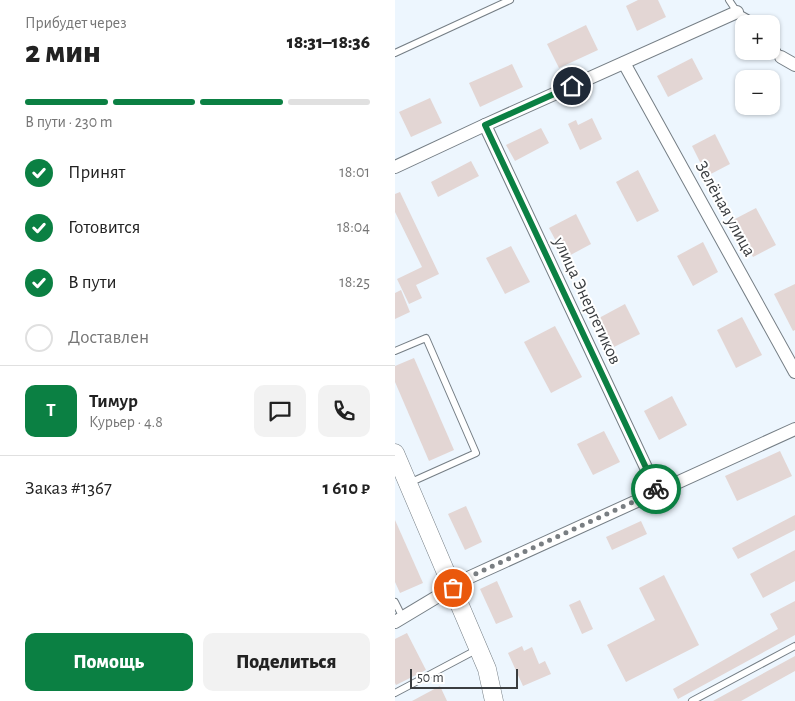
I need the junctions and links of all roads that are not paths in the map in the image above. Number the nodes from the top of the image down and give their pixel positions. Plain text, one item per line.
1 (509, 0) edge
2 (729, 0) edge
3 (737, 12) junction
4 (742, 15) edge
5 (395, 53) edge
6 (781, 57) edge
7 (625, 63) junction
8 (795, 65) edge
9 (485, 125) junction
10 (395, 167) edge
11 (395, 351) edge
12 (795, 372) edge
13 (795, 429) edge
14 (396, 458) edge
15 (408, 483) junction
16 (657, 491) junction
17 (453, 588) junction
18 (395, 602) edge
19 (399, 620) edge
20 (795, 646) edge
21 (478, 649) junction
22 (395, 693) edge
23 (494, 701) edge
24 (693, 701) edge

1 - 5 lane
2 - 3 lane
3 - 4 lane
3 - 7 street
6 - 8 street
7 - 9 street
7 - 12 street, Зелёная улица
9 - 10 street
9 - 16 street, улица Энергетиков
11 - 15 lane
13 - 16 street
14 - 15 street
15 - 17 street
16 - 17 street
17 - 19 street
17 - 21 street
18 - 19 lane
20 - 24 lane
21 - 22 lane
21 - 23 street

